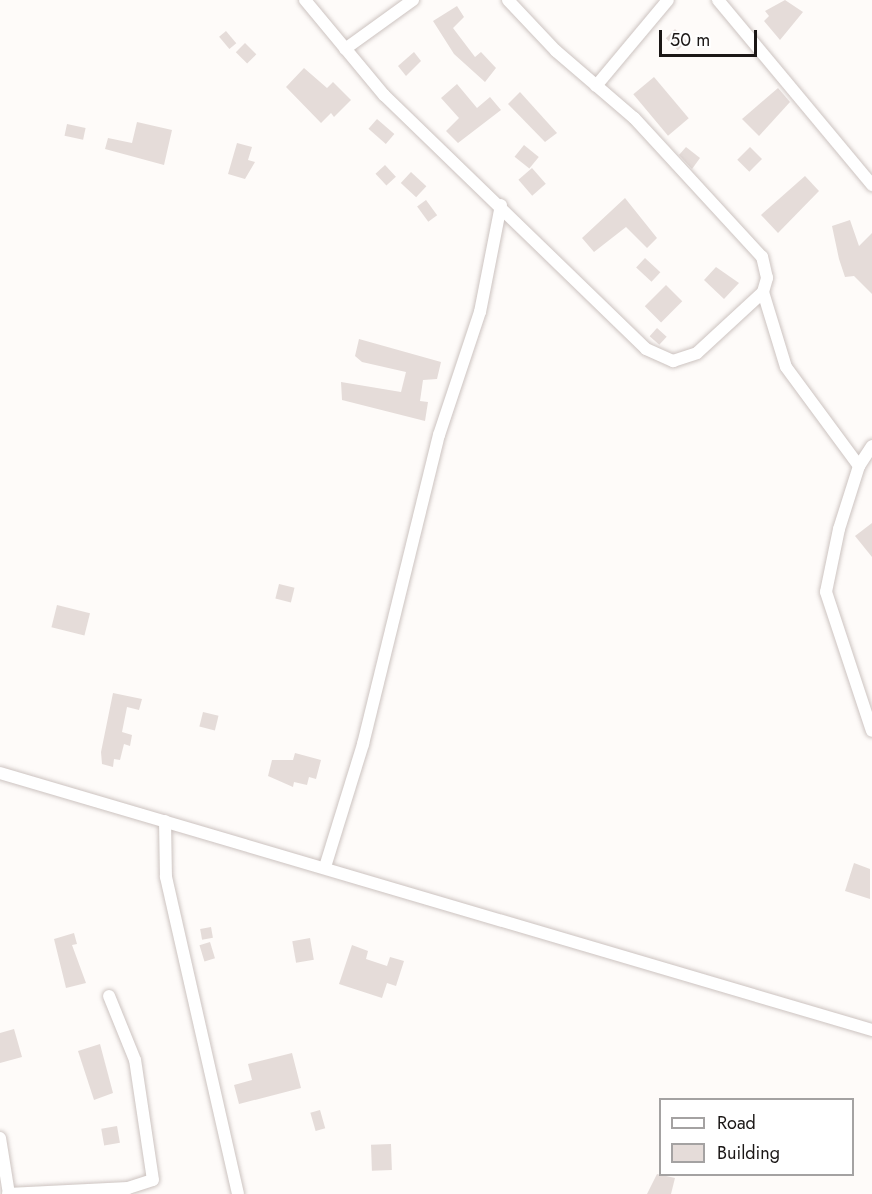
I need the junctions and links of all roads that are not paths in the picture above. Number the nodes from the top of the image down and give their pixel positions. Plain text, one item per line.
1 (305, 0) edge
2 (413, 0) edge
3 (508, 0) edge
4 (668, 0) edge
5 (718, 0) edge
6 (345, 49) junction
7 (596, 86) junction
8 (872, 185) edge
9 (501, 205) junction
10 (763, 292) junction
11 (872, 446) edge
12 (859, 466) junction
13 (872, 731) edge
14 (0, 773) edge
15 (165, 820) junction
16 (325, 867) junction
17 (109, 996) dead end
18 (872, 1030) edge
19 (0, 1138) edge
20 (9, 1194) edge
21 (238, 1194) edge

1 - 6 street
2 - 6 street
3 - 7 street
4 - 7 street
5 - 8 street
6 - 9 street
7 - 10 street
9 - 10 street
9 - 16 street
10 - 12 street
11 - 12 street
12 - 13 street
14 - 15 street
15 - 16 street
15 - 21 street
16 - 18 street
17 - 20 street
19 - 20 street

